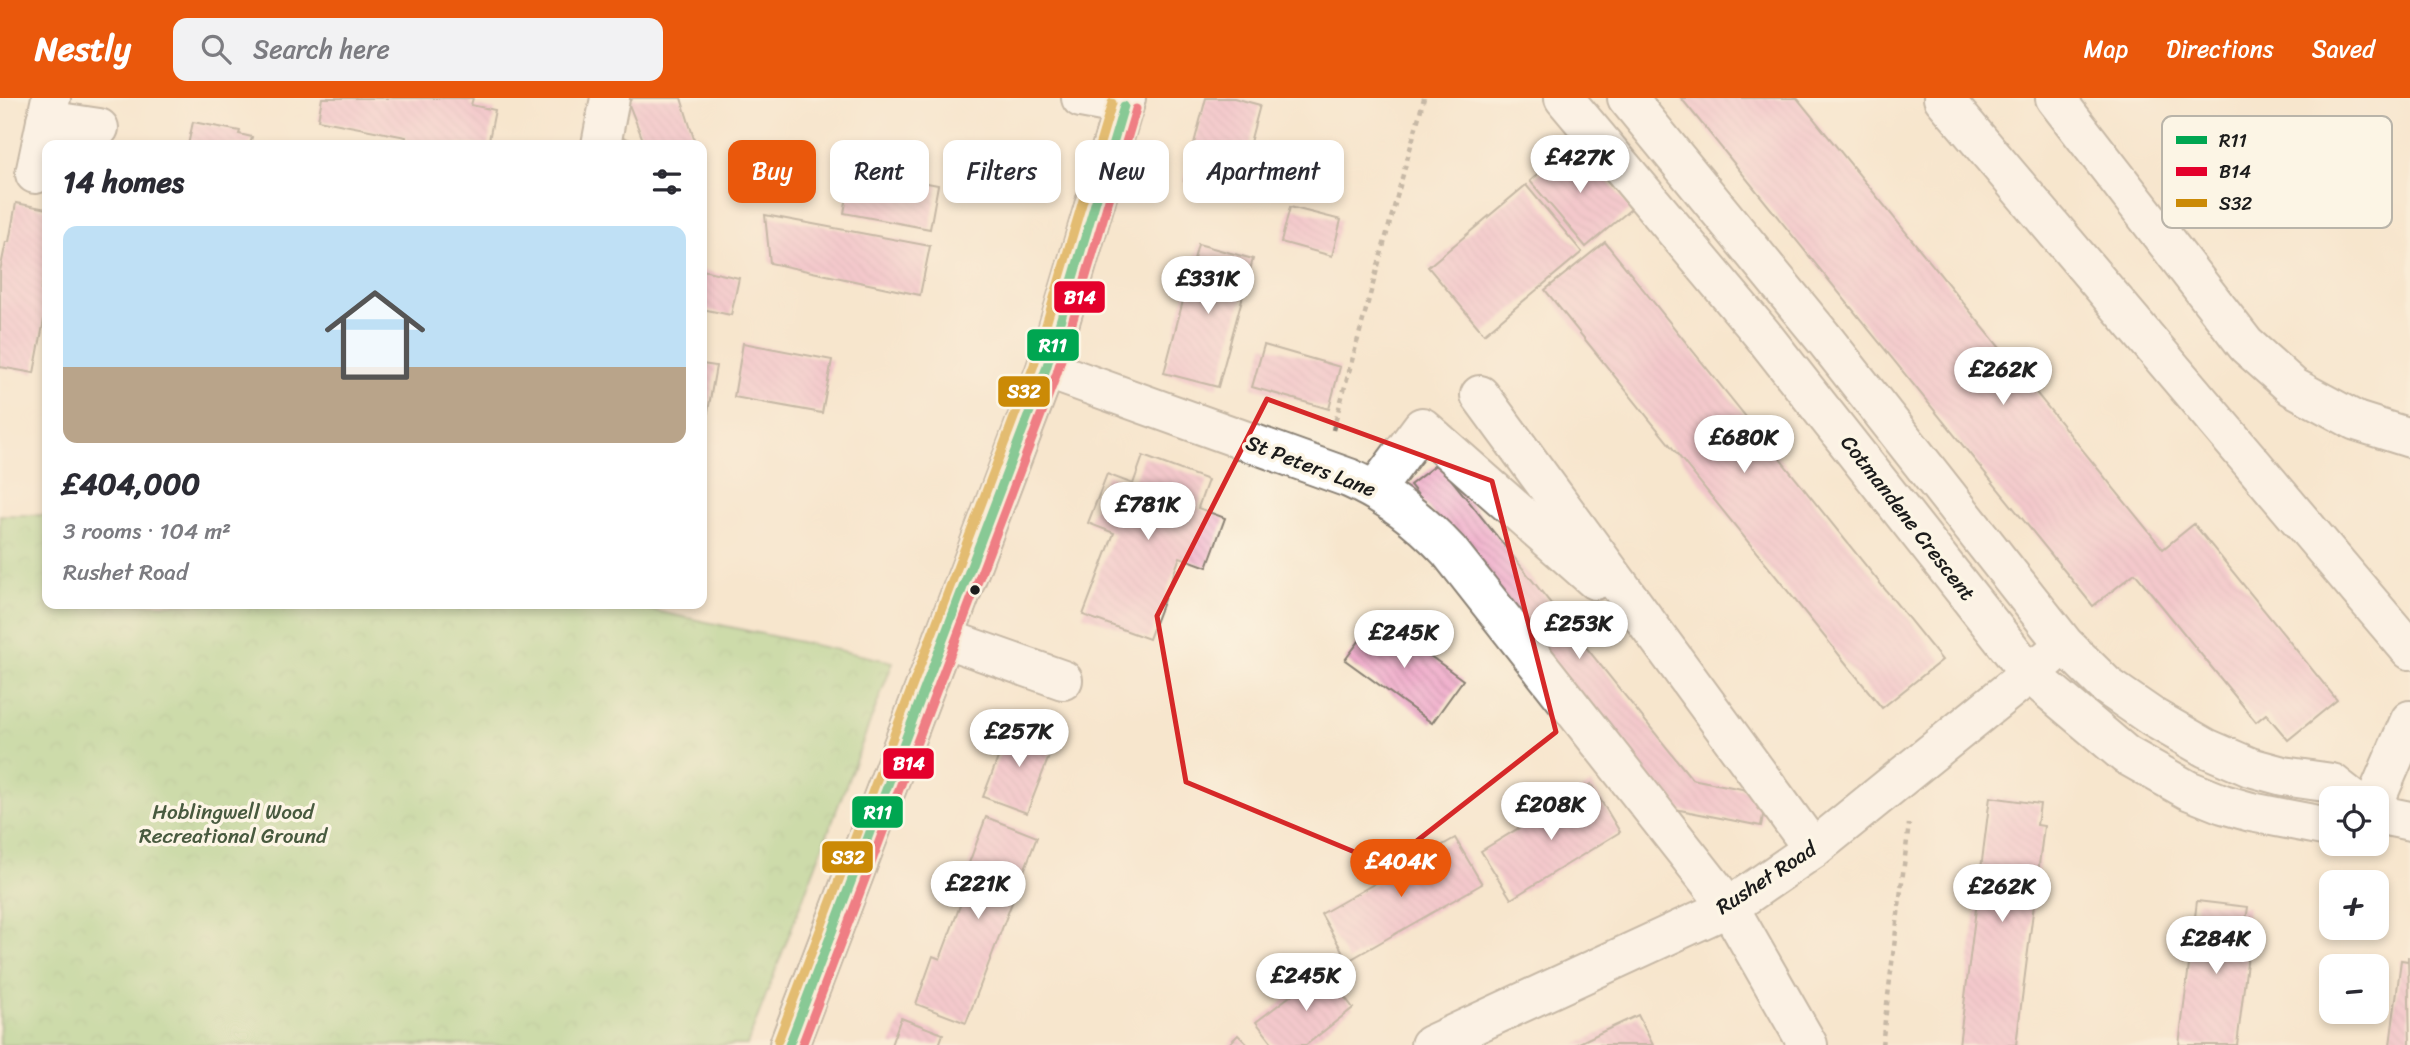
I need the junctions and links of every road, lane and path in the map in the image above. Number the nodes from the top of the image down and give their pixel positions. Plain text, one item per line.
1 (610, 98) edge
2 (1081, 98) edge
3 (1424, 98) edge
4 (1564, 98) edge
5 (1627, 98) edge
6 (1943, 98) edge
7 (2055, 98) edge
8 (1125, 102) edge
9 (48, 109) edge
10 (99, 128) dead end
11 (42, 140) edge
12 (602, 140) edge
13 (42, 142) edge
14 (36, 174) dead end
15 (1046, 369) junction
16 (1480, 395) dead end
17 (2410, 438) edge
18 (1322, 468) junction
19 (1376, 490) junction
20 (1652, 630) junction
21 (944, 638) junction
22 (2064, 644) junction
23 (2410, 650) edge
24 (2030, 674) junction
25 (1063, 680) dead end
26 (2410, 720) edge
27 (1916, 767) junction
28 (2336, 786) edge
29 (2382, 786) edge
30 (2389, 817) edge
31 (2410, 821) edge
32 (2319, 825) edge
33 (1813, 849) junction
34 (1729, 907) junction
35 (789, 1045) edge
36 (1430, 1045) edge
37 (1808, 1045) edge
38 (1882, 1045) edge

1 - 12 street
2 - 8 street
3 - 18 path
4 - 24 street, Cotmandene Crescent
5 - 22 street
6 - 23 street
7 - 17 street
8 - 15 street
9 - 10 street
9 - 11 street
13 - 14 street
15 - 18 street, St Peters Lane
15 - 21 street
16 - 20 street
18 - 19 street, St Peters Lane
19 - 20 street
19 - 34 street, St Peters Lane
20 - 33 street
21 - 25 street
21 - 35 street
22 - 24 street, Rushet Road
22 - 28 street
24 - 27 street, Rushet Road
24 - 32 street, Cotmandene Crescent
26 - 29 street
27 - 33 street, Rushet Road
27 - 38 path
30 - 31 street
33 - 34 street, Rushet Road
34 - 36 street, Rushet Road
34 - 37 street, St Peters Lane

